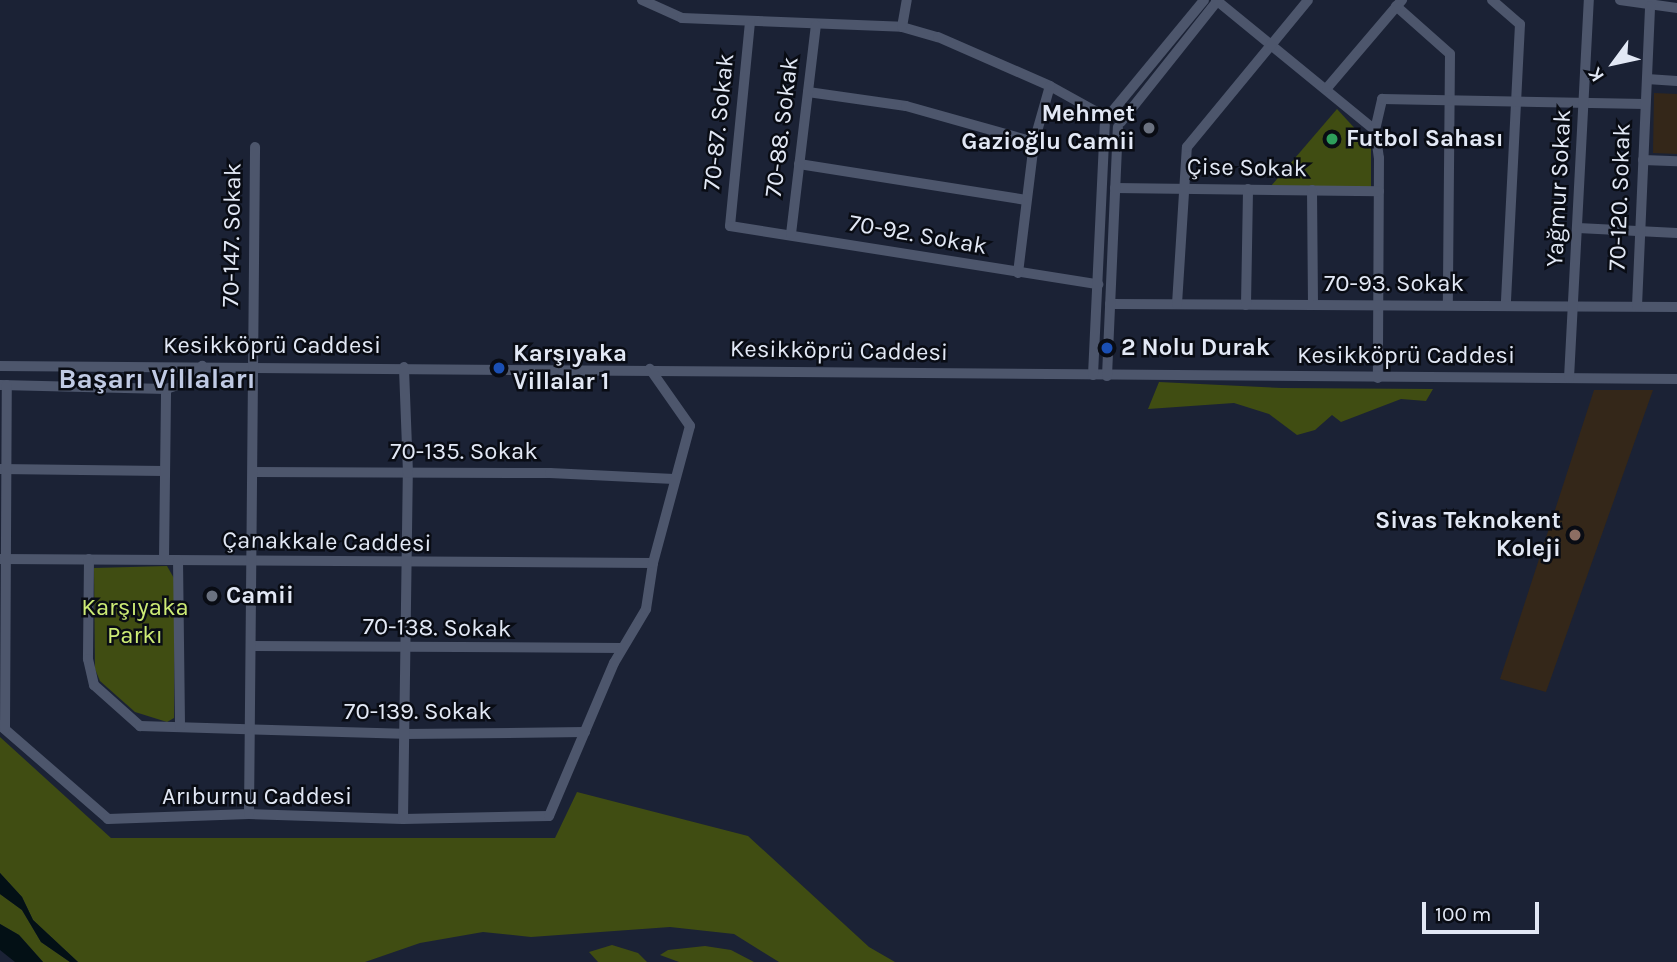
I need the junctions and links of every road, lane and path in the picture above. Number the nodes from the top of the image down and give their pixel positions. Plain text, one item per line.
1 (642, 0) edge
2 (908, 0) edge
3 (1203, 0) edge
4 (1217, 0) edge
5 (1308, 0) edge
6 (1492, 0) edge
7 (1589, 0) edge
8 (1620, 0) edge
9 (1399, 3) edge
10 (1650, 6) junction
11 (1677, 8) edge
12 (750, 22) junction
13 (816, 25) junction
14 (902, 27) junction
15 (1270, 44) junction
16 (1647, 79) junction
17 (1677, 81) edge
18 (1050, 86) junction
19 (1327, 88) junction
20 (808, 92) junction
21 (1450, 98) junction
22 (1515, 99) junction
23 (1584, 101) junction
24 (1646, 104) junction
25 (1107, 118) junction
26 (1119, 124) junction
27 (1375, 130) junction
28 (1034, 142) junction
29 (255, 147) dead end
30 (1643, 160) junction
31 (1677, 161) edge
32 (799, 164) junction
33 (1115, 188) junction
34 (1183, 188) junction
35 (1248, 189) junction
36 (1312, 190) junction
37 (1379, 191) junction
38 (1026, 200) junction
39 (730, 226) joint
40 (1578, 229) junction
41 (1640, 232) junction
42 (1677, 233) edge
43 (790, 234) junction
44 (1018, 273) junction
45 (1098, 284) junction
46 (1110, 304) junction
47 (1177, 304) junction
48 (1246, 304) junction
49 (1313, 305) junction
50 (1378, 305) junction
51 (1448, 305) junction
52 (1506, 305) junction
53 (1574, 306) junction
54 (1637, 306) junction
55 (1677, 307) edge
56 (1, 366) edge
57 (15, 366) junction
58 (202, 366) junction
59 (251, 366) junction
60 (404, 367) junction
61 (650, 369) junction
62 (1093, 375) junction
63 (1107, 376) junction
64 (1378, 378) junction
65 (1569, 378) junction
66 (1677, 379) edge
67 (6, 385) edge
68 (166, 389) junction
69 (2, 469) edge
70 (164, 471) junction
71 (254, 472) junction
72 (408, 473) junction
73 (674, 479) junction
74 (3, 559) edge
75 (89, 559) junction
76 (164, 559) junction
77 (178, 560) junction
78 (253, 562) junction
79 (653, 564) junction
80 (405, 565) junction
81 (2, 645) edge
82 (251, 646) junction
83 (622, 648) junction
84 (405, 649) junction
85 (3, 727) edge
86 (180, 727) junction
87 (251, 731) junction
88 (585, 732) junction
89 (403, 734) junction
90 (249, 814) junction
91 (403, 819) junction

1 - 12 street
2 - 14 street
3 - 25 street
4 - 15 street
4 - 26 street
5 - 15 street
6 - 22 street
7 - 23 street, Yağmur Sokak
8 - 10 street
9 - 19 street
9 - 21 street
10 - 11 street
10 - 16 street, 70-120. Sokak
12 - 13 street
12 - 39 street, 70-87. Sokak
13 - 14 street
13 - 20 street, 70-88. Sokak
14 - 18 street
15 - 19 street
15 - 34 street
16 - 17 street
16 - 24 street, 70-120. Sokak
18 - 25 street
18 - 28 street
19 - 27 street
20 - 28 street
20 - 32 street, 70-88. Sokak
21 - 22 street
21 - 27 street
21 - 51 street
22 - 23 street
22 - 52 street
23 - 24 street
23 - 40 street, Yağmur Sokak
24 - 30 street, 70-120. Sokak
25 - 26 street
25 - 45 street
26 - 33 street
27 - 37 street
28 - 38 street
29 - 59 street, 70-147. Sokak
30 - 31 street
30 - 41 street, 70-120. Sokak
32 - 38 street
32 - 43 street, 70-88. Sokak
33 - 34 street, Çise Sokak
33 - 46 street
34 - 35 street, Çise Sokak
34 - 47 street
35 - 36 street, Çise Sokak
35 - 48 street
36 - 37 street, Çise Sokak
36 - 49 street
37 - 50 street
38 - 44 street
39 - 43 street, 70-92. Sokak
40 - 41 street
40 - 53 street, Yağmur Sokak
41 - 42 street
41 - 54 street, 70-120. Sokak
43 - 44 street, 70-92. Sokak
44 - 45 street, 70-92. Sokak
45 - 62 street
46 - 47 street, 70-93. Sokak
46 - 63 street
47 - 48 street, 70-93. Sokak
48 - 49 street, 70-93. Sokak
49 - 50 street, 70-93. Sokak
50 - 51 street, 70-93. Sokak
50 - 64 street
51 - 52 street, 70-93. Sokak
52 - 53 street, 70-93. Sokak
53 - 54 street, 70-93. Sokak
53 - 65 street, Yağmur Sokak
54 - 55 street, 70-93. Sokak
56 - 57 street, Kesikköprü Caddesi
56 - 67 street
57 - 58 street, Kesikköprü Caddesi
57 - 67 street
58 - 59 street, Kesikköprü Caddesi
58 - 68 street
59 - 60 street, Kesikköprü Caddesi
59 - 71 street, 70-147. Sokak
60 - 61 street, Kesikköprü Caddesi
60 - 72 street
61 - 62 street, Kesikköprü Caddesi
61 - 73 street
62 - 63 street, Kesikköprü Caddesi
63 - 64 street, Kesikköprü Caddesi
64 - 65 street, Kesikköprü Caddesi
65 - 66 street, Kesikköprü Caddesi
67 - 68 street, Kesikköprü Caddesi
67 - 69 street
68 - 70 street
69 - 70 street
69 - 74 street
70 - 76 street
71 - 72 street, 70-135. Sokak
71 - 78 street, 70-147. Sokak
72 - 73 street, 70-135. Sokak
72 - 80 street
73 - 79 street
74 - 75 street, Çanakkale Caddesi
74 - 81 street
75 - 76 street, Çanakkale Caddesi
75 - 86 street, 70-139. Sokak
76 - 77 street, Çanakkale Caddesi
77 - 78 street, Çanakkale Caddesi
77 - 86 street
78 - 80 street, Çanakkale Caddesi
78 - 82 street, 70-147. Sokak
79 - 80 street, Çanakkale Caddesi
79 - 83 street
80 - 84 street
81 - 85 street
82 - 84 street, 70-138. Sokak
82 - 87 street, 70-147. Sokak
83 - 84 street, 70-138. Sokak
83 - 88 street
84 - 89 street
85 - 90 street, Arıburnu Caddesi
86 - 87 street, 70-139. Sokak
87 - 89 street, 70-139. Sokak
87 - 90 street, 70-147. Sokak
88 - 89 street, 70-139. Sokak
88 - 91 street, Arıburnu Caddesi
89 - 91 street
90 - 91 street, Arıburnu Caddesi

